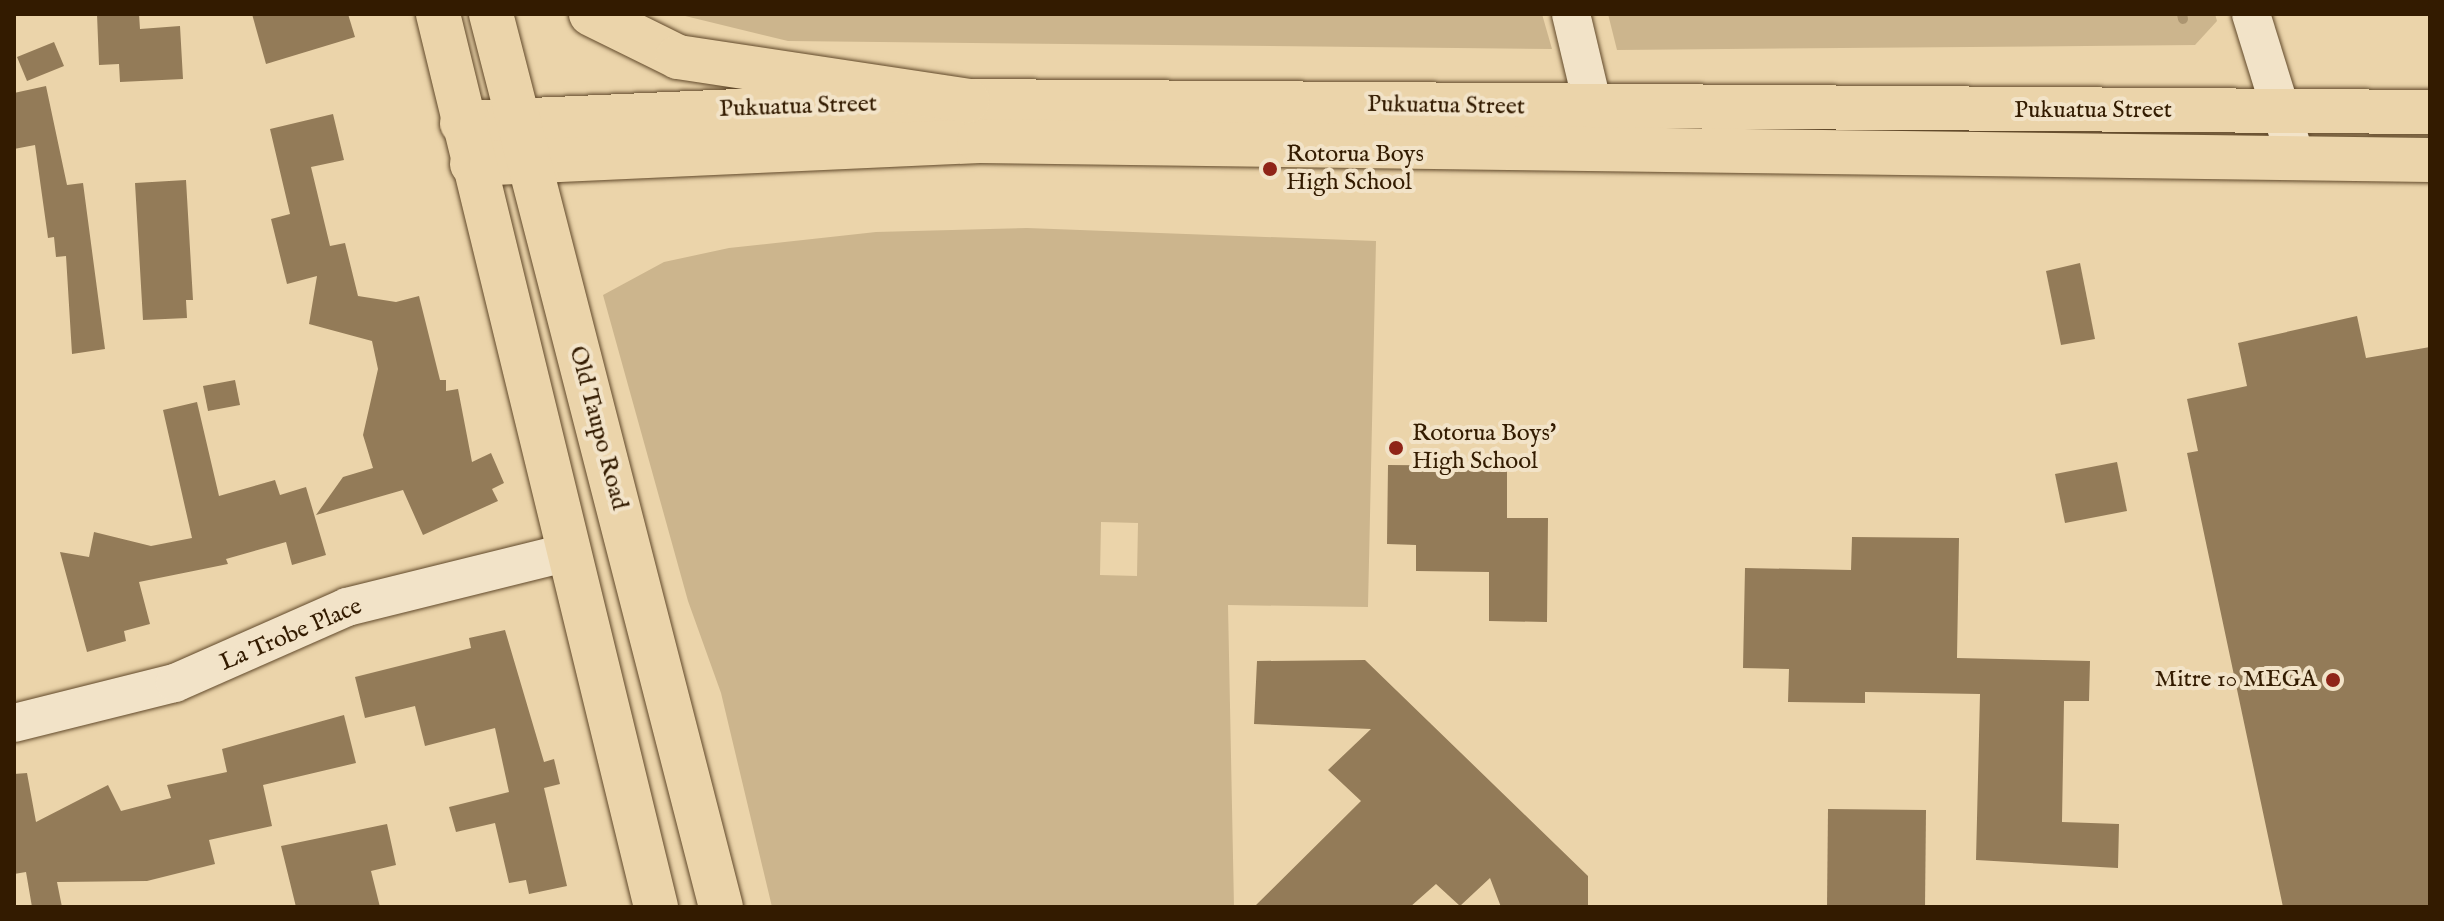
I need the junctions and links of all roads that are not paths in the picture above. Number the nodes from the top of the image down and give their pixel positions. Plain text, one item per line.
1 (438, 14) edge
2 (491, 14) edge
3 (591, 14) edge
4 (1571, 14) edge
5 (2251, 14) edge
6 (968, 101) junction
7 (2283, 112) junction
8 (2430, 112) edge
9 (1598, 127) junction
10 (523, 140) junction
11 (467, 143) junction
12 (2296, 159) junction
13 (2430, 160) edge
14 (569, 552) junction
15 (14, 723) edge
16 (705, 842) junction
17 (656, 907) edge
18 (721, 907) edge

1 - 11 main road
2 - 10 main road, Old Taupo Road
3 - 6 main road
4 - 9 street
5 - 7 street
6 - 9 main road, Pukuatua Street
6 - 10 main road, Pukuatua Street
7 - 8 main road, Pukuatua Street
7 - 9 main road, Pukuatua Street
7 - 12 street
9 - 10 main road, Pukuatua Street
9 - 12 main road, Pukuatua Street
10 - 11 main road, Pukuatua Street
10 - 16 main road, Old Taupo Road
11 - 14 main road
12 - 13 main road, Pukuatua Street
14 - 15 street, La Trobe Place
14 - 16 main road, Old Taupo Road
14 - 17 main road
16 - 18 main road, Old Taupo Road

